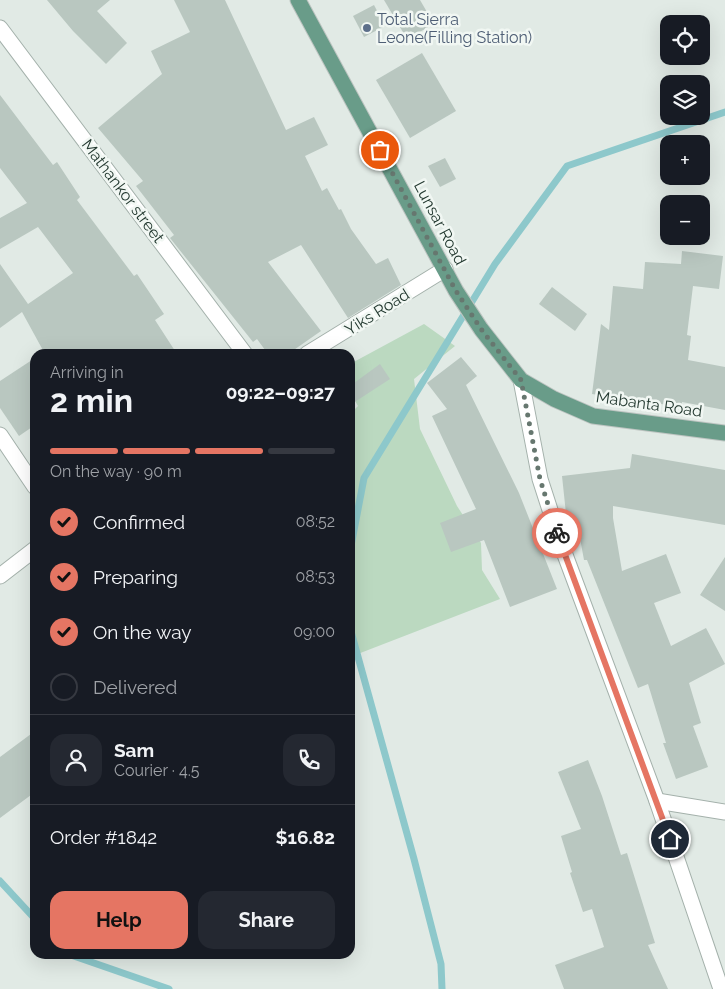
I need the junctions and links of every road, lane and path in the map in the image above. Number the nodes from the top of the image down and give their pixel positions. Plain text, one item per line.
1 (298, 0) edge
2 (0, 28) edge
3 (445, 269) junction
4 (481, 329) joint
5 (241, 349) edge
6 (315, 349) edge
7 (521, 380) junction
8 (725, 433) edge
9 (0, 435) edge
10 (30, 479) edge
11 (30, 553) edge
12 (0, 576) edge
13 (657, 801) junction
14 (725, 812) edge
15 (721, 989) edge

1 - 3 main road, Lunsar Road
2 - 5 street, Mathankor street
3 - 4 main road, Lunsar Road
3 - 6 street, Yiks Road
4 - 7 main road, Mabanta Road
7 - 8 main road, Mabanta Road
7 - 13 street
9 - 10 street
11 - 12 street
13 - 14 street
13 - 15 street

